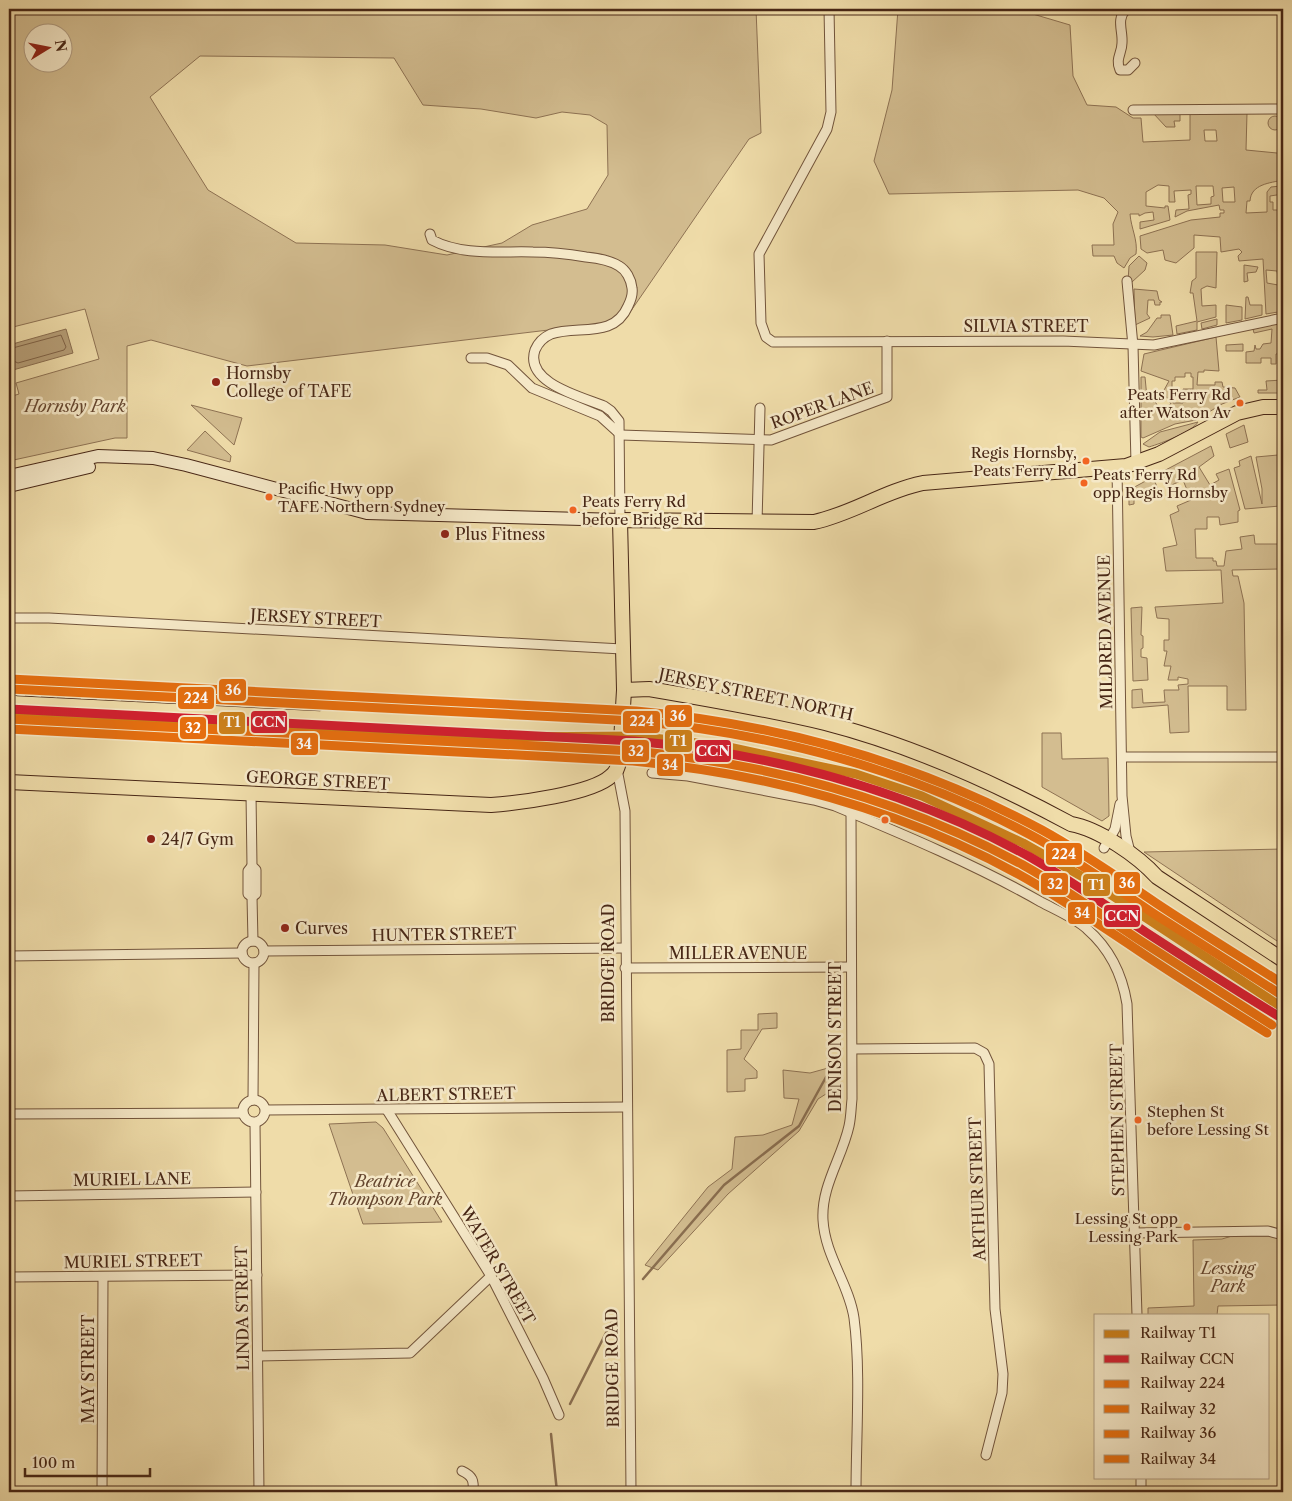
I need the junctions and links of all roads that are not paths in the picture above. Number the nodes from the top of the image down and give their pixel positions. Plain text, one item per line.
1 (829, 9) edge
2 (1126, 9) edge
3 (1135, 63) dead end
4 (1283, 109) edge
5 (1133, 110) dead end
6 (430, 234) dead end
7 (1127, 281) dead end
8 (1283, 318) edge
9 (887, 341) junction
10 (1133, 346) junction
11 (471, 358) dead end
12 (1283, 407) edge
13 (760, 408) dead end
14 (621, 435) junction
15 (759, 440) junction
16 (131, 458) junction
17 (1136, 463) junction
18 (1117, 467) junction
19 (9, 476) edge
20 (9, 486) edge
21 (620, 520) junction
22 (757, 523) junction
23 (9, 618) edge
24 (622, 649) junction
25 (624, 690) junction
26 (1283, 757) edge
27 (1122, 758) junction
28 (618, 769) junction
29 (652, 774) dead end
30 (9, 782) edge
31 (252, 794) junction
32 (1122, 796) junction
33 (851, 813) junction
34 (1106, 844) junction
35 (1131, 855) junction
36 (1157, 877) junction
37 (253, 941) junction
38 (625, 948) junction
39 (264, 951) junction
40 (242, 953) junction
41 (9, 956) edge
42 (1283, 960) edge
43 (254, 963) junction
44 (851, 967) junction
45 (625, 968) junction
46 (853, 1049) junction
47 (253, 1100) junction
48 (626, 1107) junction
49 (266, 1110) junction
50 (387, 1110) junction
51 (243, 1113) junction
52 (9, 1114) edge
53 (255, 1123) junction
54 (256, 1192) junction
55 (9, 1196) edge
56 (1134, 1233) junction
57 (1283, 1235) edge
58 (257, 1275) junction
59 (103, 1276) junction
60 (491, 1276) junction
61 (9, 1277) edge
62 (1137, 1314) edge
63 (258, 1356) junction
64 (559, 1415) dead end
65 (986, 1455) dead end
66 (462, 1471) dead end
67 (1141, 1478) edge
68 (102, 1492) edge
69 (259, 1492) edge
70 (474, 1492) edge
71 (631, 1492) edge
72 (856, 1492) edge
73 (1141, 1492) edge

1 - 9 street, SILVIA STREET
2 - 3 street
4 - 5 street
6 - 14 street
7 - 10 street
8 - 10 street, SILVIA STREET
9 - 10 street, SILVIA STREET
9 - 15 street, ROPER LANE
10 - 17 street
11 - 14 street
12 - 17 main road
13 - 15 street
14 - 15 street, ROPER LANE
14 - 21 street, BRIDGE ROAD
15 - 22 street
16 - 19 main road
16 - 20 main road
16 - 21 main road
17 - 18 main road
18 - 22 main road
18 - 27 street, MILDRED AVENUE
21 - 22 main road
21 - 24 main road, BRIDGE ROAD
23 - 24 street, JERSEY STREET
24 - 25 main road, BRIDGE ROAD
25 - 28 main road, BRIDGE ROAD
25 - 34 main road, JERSEY STREET NORTH
26 - 27 street
27 - 32 street, MILDRED AVENUE
28 - 31 main road, GEORGE STREET
28 - 38 street, BRIDGE ROAD
29 - 33 street, STEPHEN STREET
30 - 31 main road, GEORGE STREET
31 - 37 street
32 - 34 street, MILDRED AVENUE
32 - 35 street, MILDRED AVENUE
33 - 44 street, DENISON STREET
33 - 56 street, STEPHEN STREET
34 - 35 main road, JERSEY STREET NORTH
34 - 36 main road, JERSEY STREET NORTH
35 - 36 main road, JERSEY STREET NORTH
36 - 42 main road, JERSEY STREET NORTH
37 - 39 street
37 - 40 street
38 - 39 street, HUNTER STREET
38 - 45 street, BRIDGE ROAD
39 - 43 street
40 - 41 street
40 - 43 street
43 - 47 street
44 - 45 street, MILLER AVENUE
44 - 46 street, DENISON STREET
45 - 48 street, BRIDGE ROAD
46 - 65 street, ARTHUR STREET
46 - 72 street, DENISON STREET
47 - 49 street
47 - 51 street
48 - 50 street, ALBERT STREET
48 - 71 street, BRIDGE ROAD
49 - 50 street, ALBERT STREET
49 - 53 street
50 - 60 street, WATER STREET
51 - 52 street
51 - 53 street
53 - 54 street, LINDA STREET
54 - 55 street, MURIEL LANE
54 - 58 street, LINDA STREET
56 - 57 street
56 - 62 street, STEPHEN STREET
58 - 59 street, MURIEL STREET
58 - 63 street, LINDA STREET
59 - 61 street, MURIEL STREET
59 - 68 street, MAY STREET
60 - 63 street
60 - 64 street, WATER STREET
63 - 69 street, LINDA STREET
66 - 70 street
67 - 73 street

